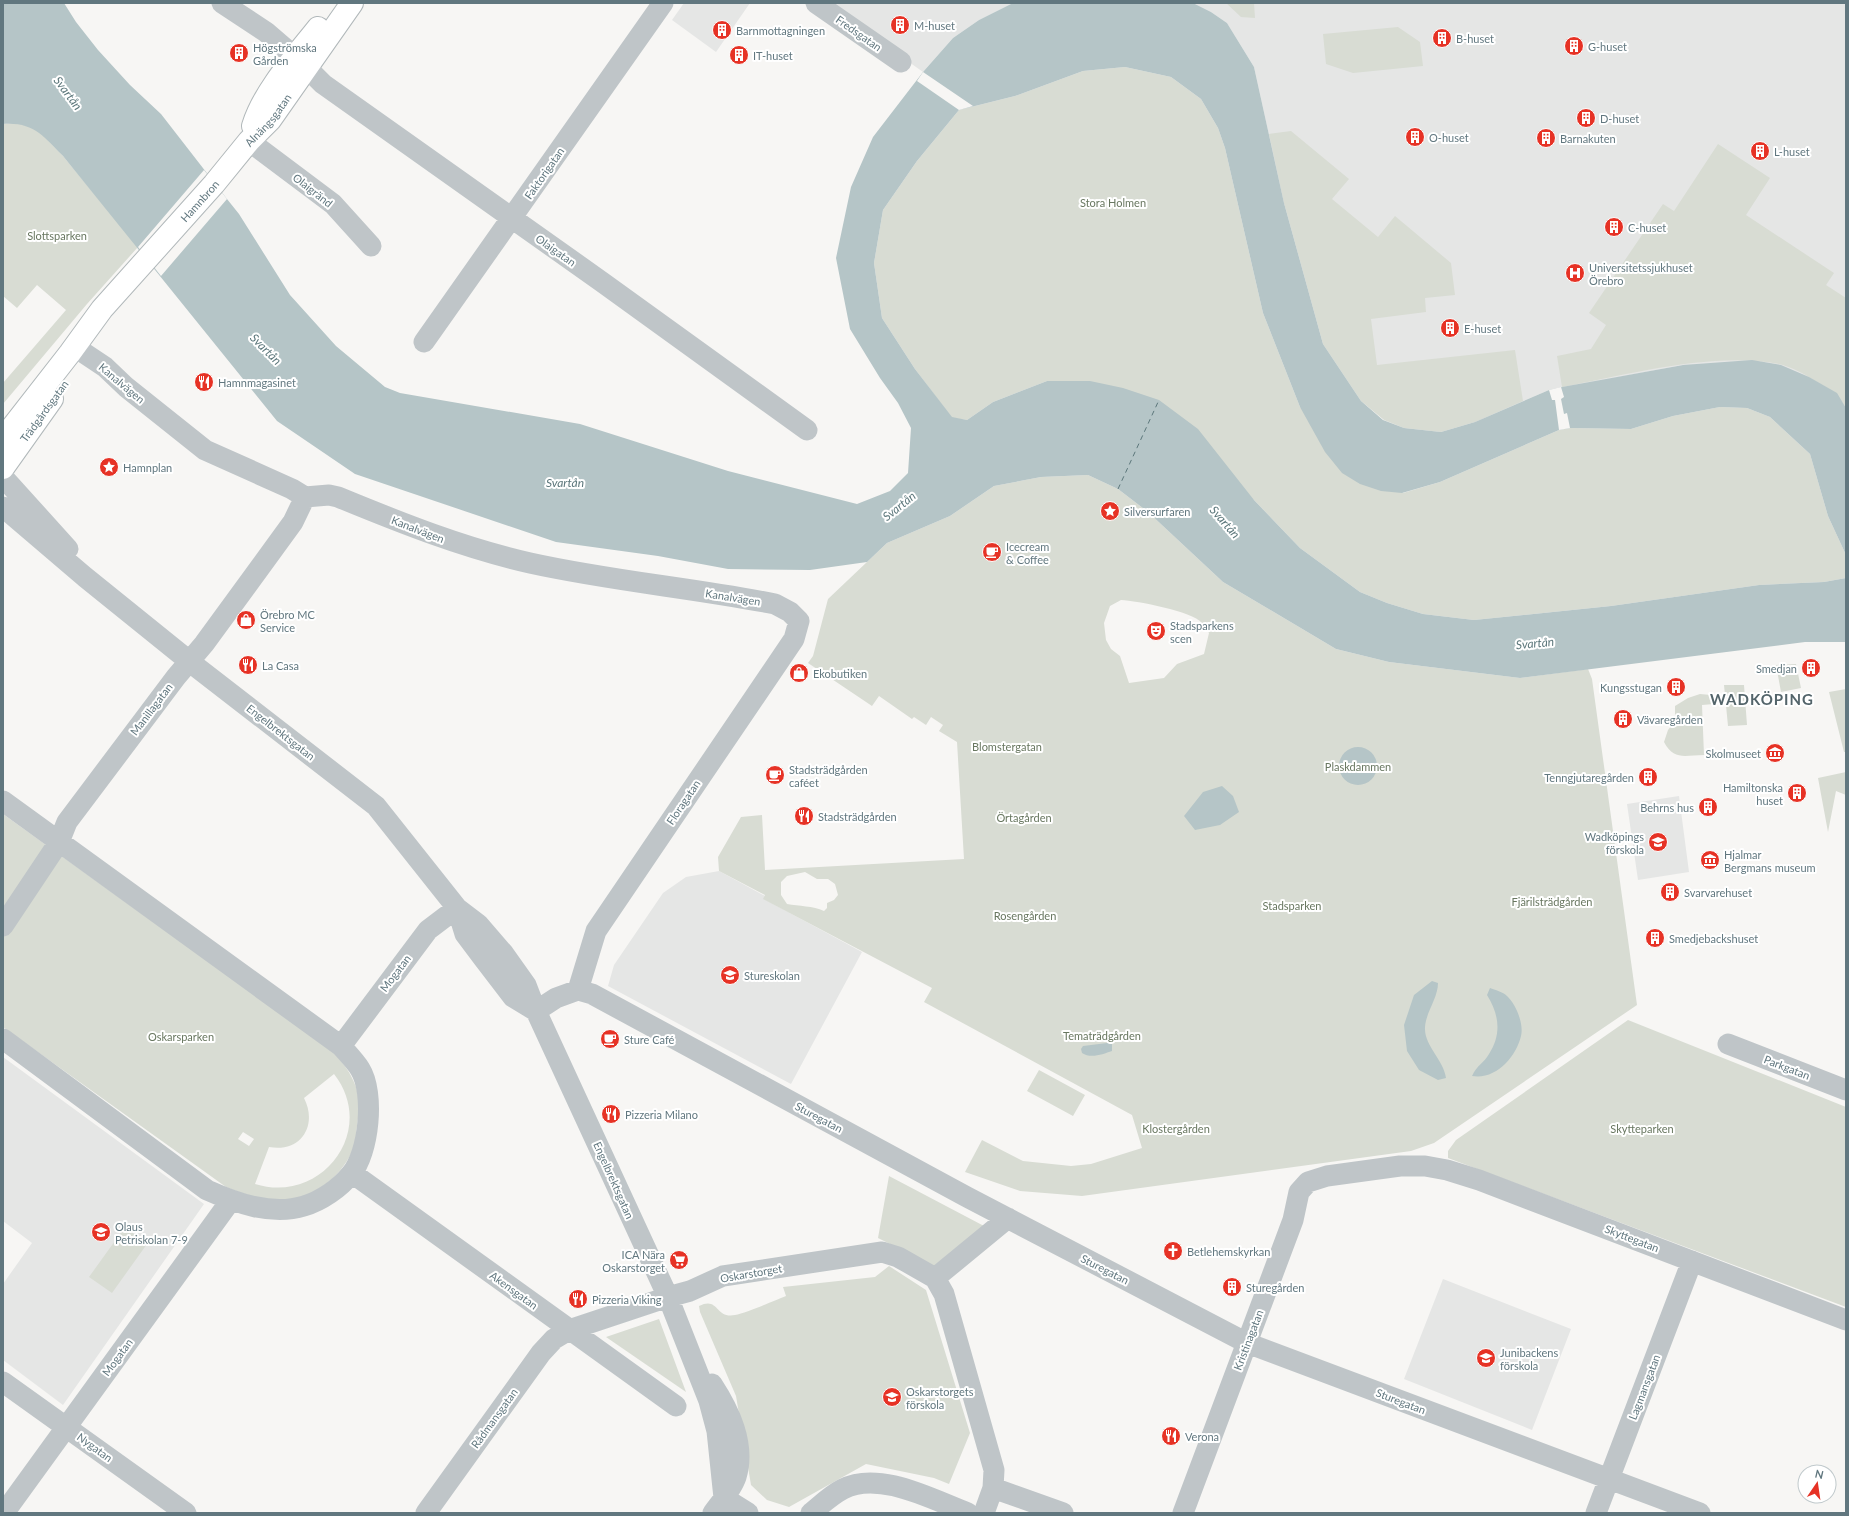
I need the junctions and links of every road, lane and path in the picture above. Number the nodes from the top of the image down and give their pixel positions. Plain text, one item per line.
1 (222, 3) edge
2 (337, 3) edge
3 (352, 3) edge
4 (663, 3) edge
5 (816, 3) edge
6 (901, 62) dead end
7 (301, 63) junction
8 (249, 140) junction
9 (511, 218) junction
10 (371, 246) dead end
11 (424, 342) dead end
12 (80, 350) junction
13 (807, 430) dead end
14 (3, 439) edge
15 (3, 468) edge
16 (3, 477) edge
17 (305, 497) junction
18 (3, 507) edge
19 (85, 577) junction
20 (799, 621) joint
21 (190, 661) junction
22 (3, 800) edge
23 (59, 842) junction
24 (457, 908) junction
25 (3, 926) edge
26 (578, 990) junction
27 (536, 1011) junction
28 (3, 1039) edge
29 (1728, 1044) dead end
30 (341, 1046) junction
31 (1846, 1090) edge
32 (1416, 1166) joint
33 (352, 1173) junction
34 (231, 1200) junction
35 (1008, 1218) junction
36 (1692, 1261) junction
37 (935, 1278) junction
38 (668, 1297) junction
39 (1846, 1320) edge
40 (569, 1330) junction
41 (1247, 1343) junction
42 (3, 1382) edge
43 (676, 1406) dead end
44 (66, 1427) junction
45 (1609, 1479) junction
46 (993, 1488) junction
47 (718, 1505) edge
48 (4, 1513) edge
49 (186, 1513) edge
50 (426, 1513) edge
51 (748, 1513) edge
52 (811, 1513) edge
53 (968, 1513) edge
54 (984, 1513) edge
55 (1063, 1513) edge
56 (1183, 1513) edge
57 (1596, 1513) edge
58 (1700, 1513) edge

1 - 7 street, Olaigatan
2 - 7 main road, Alnängsgatan
3 - 7 main road, Alnängsgatan
4 - 9 street, Faktorigatan
5 - 6 street, Fredsgatan
7 - 8 main road, Alnängsgatan
7 - 9 street, Olaigatan
8 - 10 street, Olaigränd
8 - 12 main road, Hamnbron
9 - 11 street, Faktorigatan
9 - 13 street, Olaigatan
12 - 14 main road, Trädgårdsgatan
12 - 15 main road, Trädgårdsgatan
12 - 17 street, Kanalvägen
16 - 19 street, Engelbrektsgatan
17 - 20 street, Kanalvägen
17 - 21 street, Manillagatan
18 - 19 street, Engelbrektsgatan
19 - 21 street, Engelbrektsgatan
20 - 26 street, Floragatan
21 - 23 street, Manillagatan
21 - 24 street, Engelbrektsgatan
22 - 23 street
23 - 25 street, Manillagatan
23 - 30 street
24 - 27 street, Engelbrektsgatan
24 - 30 street, Mogatan
26 - 27 street
26 - 35 street, Sturegatan
27 - 38 street, Engelbrektsgatan
28 - 34 street
29 - 31 street, Parkgatan
30 - 33 street
32 - 36 street, Skyttegatan
32 - 41 street, Kristinagatan
33 - 34 street
33 - 40 street, Akensgatan
34 - 44 street, Mogatan
35 - 37 street
35 - 41 street, Sturegatan
36 - 39 street, Skyttegatan
36 - 45 street, Lagmansgatan
37 - 38 street, Oskarstorget
37 - 46 street
38 - 40 street, Oskarstorget
38 - 47 street, Engelbrektsgatan
40 - 43 street, Akensgatan
40 - 50 street, Rådmansgatan
41 - 45 street, Sturegatan
41 - 56 street, Kristinagatan
42 - 44 street, Nygatan
44 - 48 street, Mogatan
44 - 49 street, Nygatan
45 - 57 street, Lagmansgatan
45 - 58 street, Sturegatan
46 - 54 street
46 - 55 street
47 - 51 street, Engelbrektsgatan
52 - 53 street

